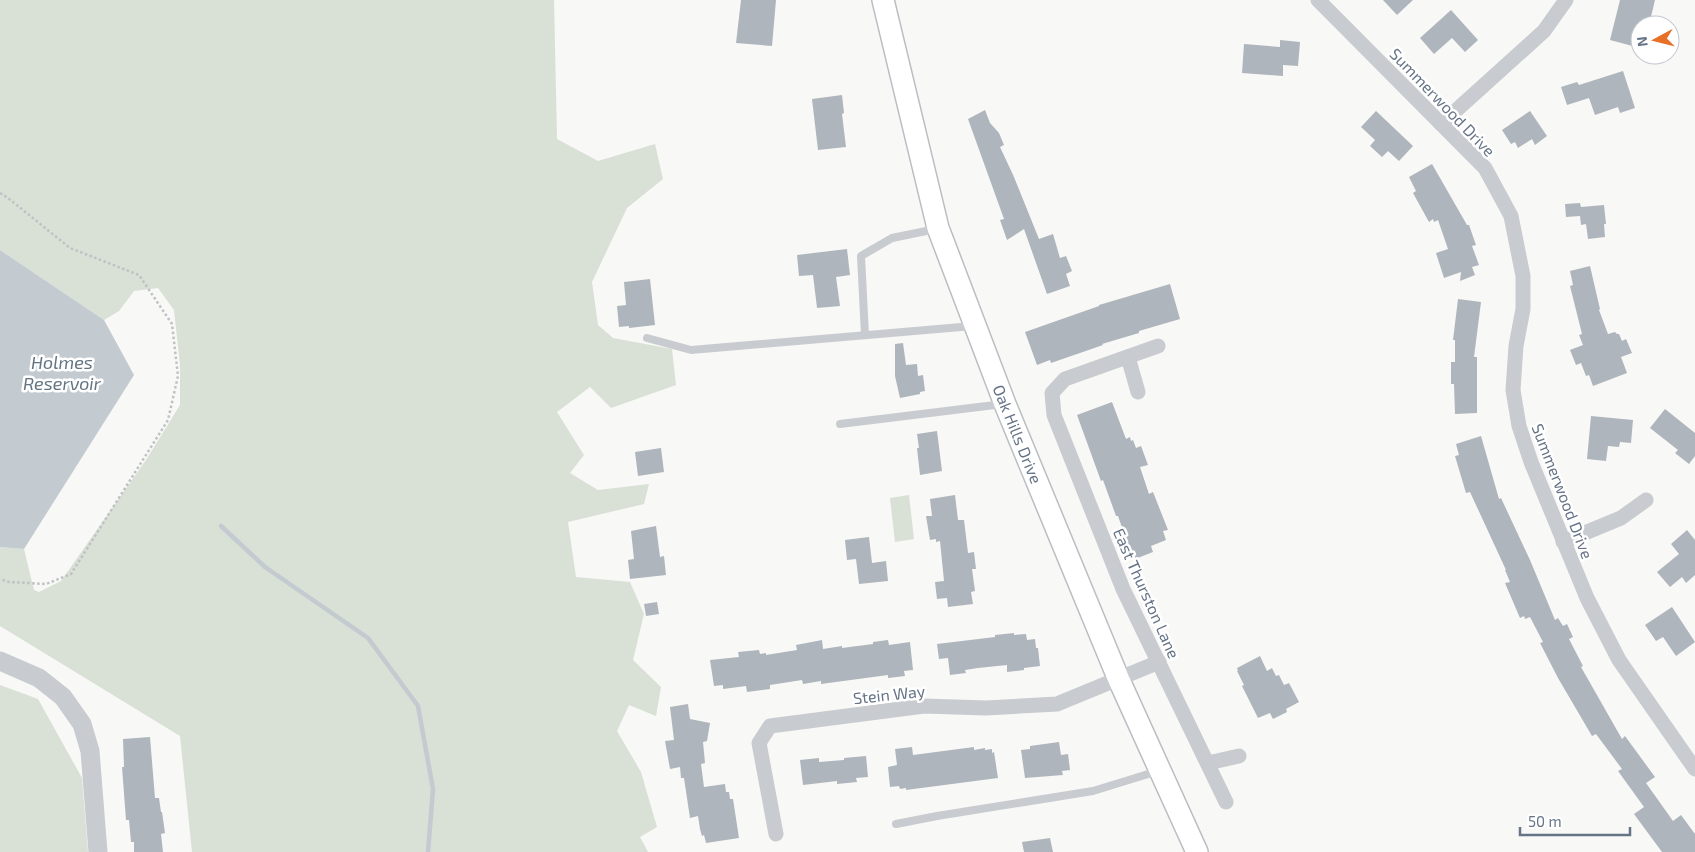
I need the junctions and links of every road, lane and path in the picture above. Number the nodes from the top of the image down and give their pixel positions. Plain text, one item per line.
1 (883, 0) edge
2 (1318, 0) edge
3 (1566, 0) edge
4 (1441, 124) junction
5 (0, 193) edge
6 (938, 228) junction
7 (975, 326) junction
8 (865, 335) junction
9 (647, 338) dead end
10 (1158, 346) dead end
11 (1128, 357) junction
12 (1138, 392) dead end
13 (1005, 404) junction
14 (840, 424) dead end
15 (1646, 500) dead end
16 (1563, 542) junction
17 (0, 579) edge
18 (0, 661) edge
19 (1159, 662) junction
20 (1119, 680) junction
21 (1239, 756) dead end
22 (1208, 763) junction
23 (1695, 769) edge
24 (1160, 771) junction
25 (1226, 802) dead end
26 (896, 824) dead end
27 (776, 834) dead end
28 (98, 852) edge
29 (1197, 852) edge

1 - 6 main road, Oak Hills Drive
2 - 4 street, Summerwood Drive
3 - 4 street
4 - 16 street, Summerwood Drive
5 - 17 path
6 - 7 main road, Oak Hills Drive
6 - 8 lane
7 - 8 lane
7 - 13 main road, Oak Hills Drive
8 - 9 lane
10 - 11 street
11 - 12 street
11 - 19 street, East Thurston Lane
13 - 14 lane
13 - 20 main road, Oak Hills Drive
15 - 16 street
16 - 23 street, Summerwood Drive
18 - 28 street
19 - 20 street, Stein Way
19 - 22 street, East Thurston Lane
20 - 24 main road, Oak Hills Drive
20 - 27 street, Stein Way
21 - 22 street
22 - 25 street, East Thurston Lane
24 - 26 lane
24 - 29 main road, Oak Hills Drive

